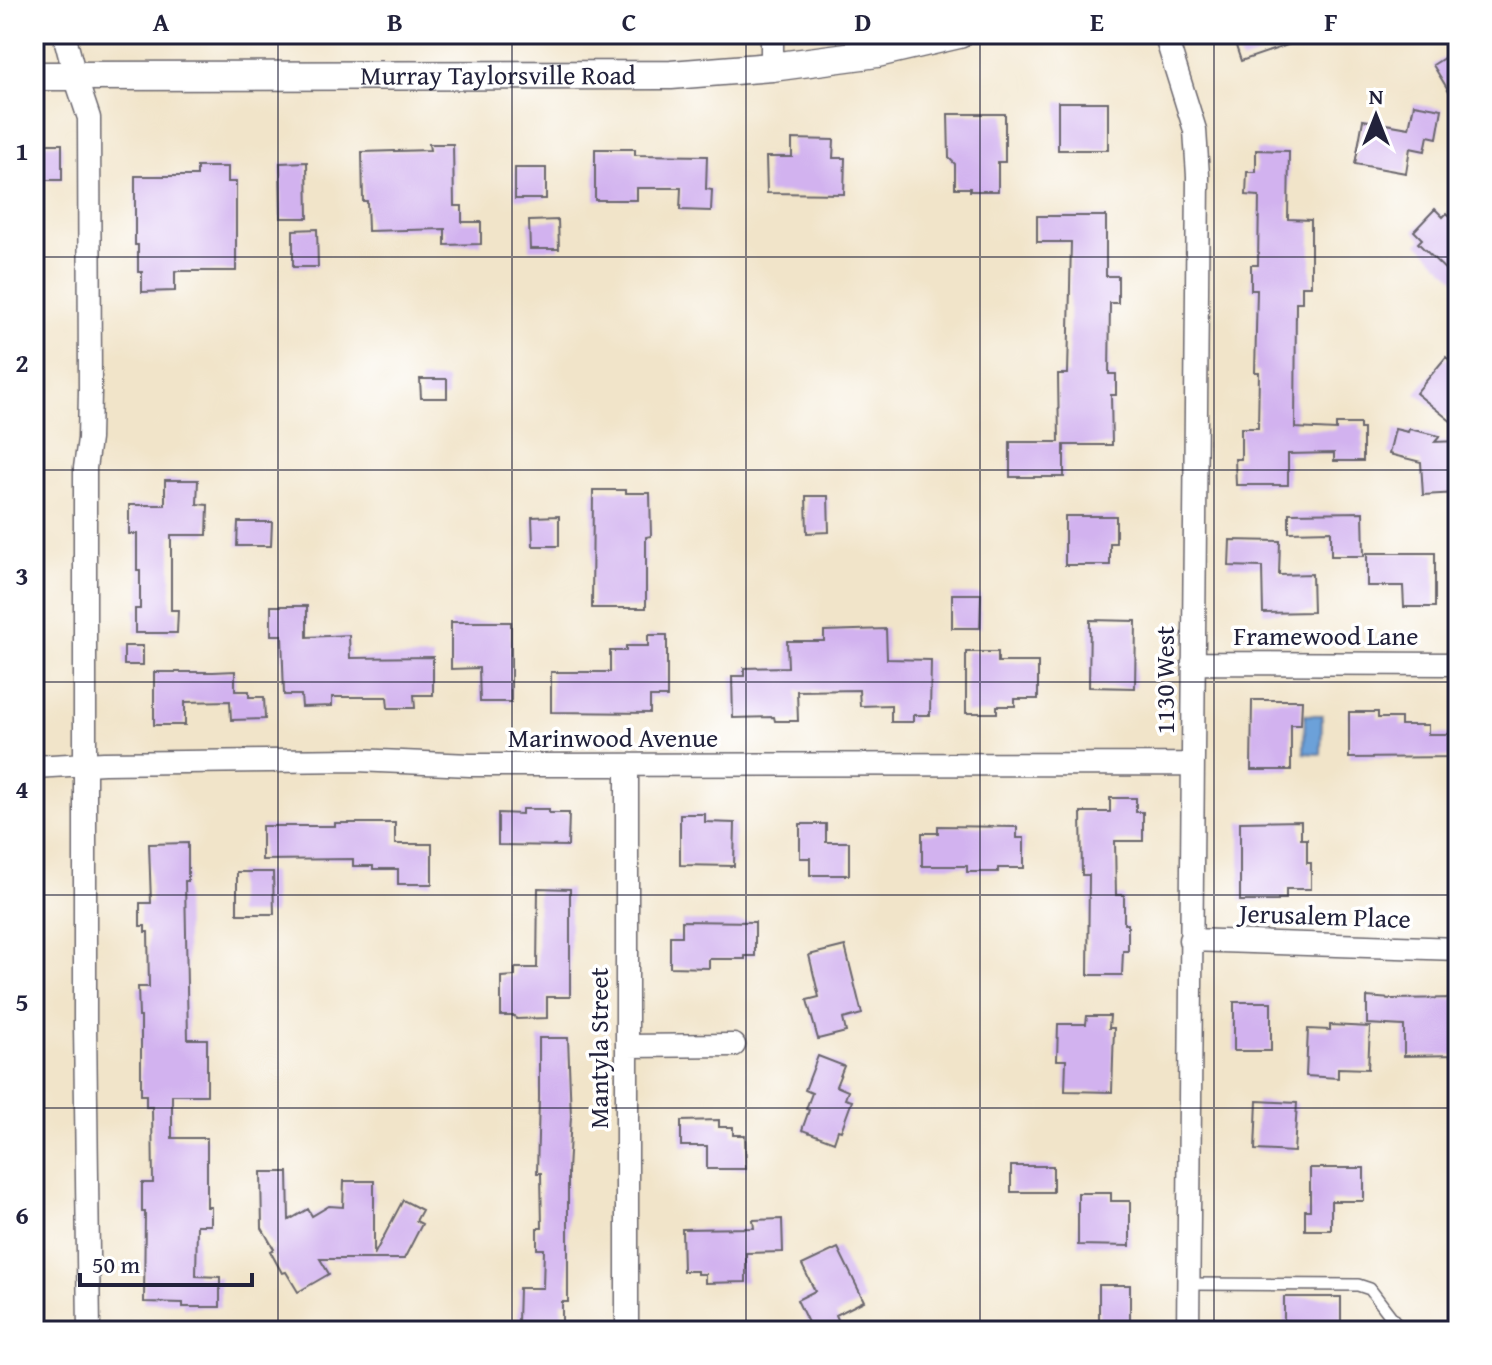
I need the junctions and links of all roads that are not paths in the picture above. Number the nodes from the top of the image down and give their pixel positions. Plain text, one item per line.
1 (64, 34) edge
2 (772, 34) edge
3 (959, 34) edge
4 (1165, 34) edge
5 (772, 67) junction
6 (34, 76) edge
7 (75, 76) junction
8 (1193, 663) junction
9 (1458, 664) edge
10 (1192, 764) junction
11 (86, 765) junction
12 (627, 765) junction
13 (34, 767) edge
14 (1190, 940) junction
15 (1458, 949) edge
16 (734, 1045) dead end
17 (627, 1046) junction
18 (1189, 1284) junction
19 (89, 1331) edge
20 (627, 1331) edge
21 (1188, 1331) edge
22 (1402, 1331) edge

1 - 7 street
2 - 5 street
3 - 5 street, Murray Taylorsville Road
4 - 8 street, 1130 West
5 - 7 street, Murray Taylorsville Road
6 - 7 street, Murray Taylorsville Road
7 - 11 street
8 - 9 street, Framewood Lane
8 - 10 street, 1130 West
10 - 12 street, Marinwood Avenue
10 - 14 street, 1130 West
11 - 12 street, Marinwood Avenue
11 - 13 street, Marinwood Avenue
11 - 19 street
12 - 17 street, Mantyla Street
14 - 15 street, Jerusalem Place
14 - 18 street, 1130 West
16 - 17 street
17 - 20 street, Mantyla Street
18 - 21 street, 1130 West
18 - 22 lane

